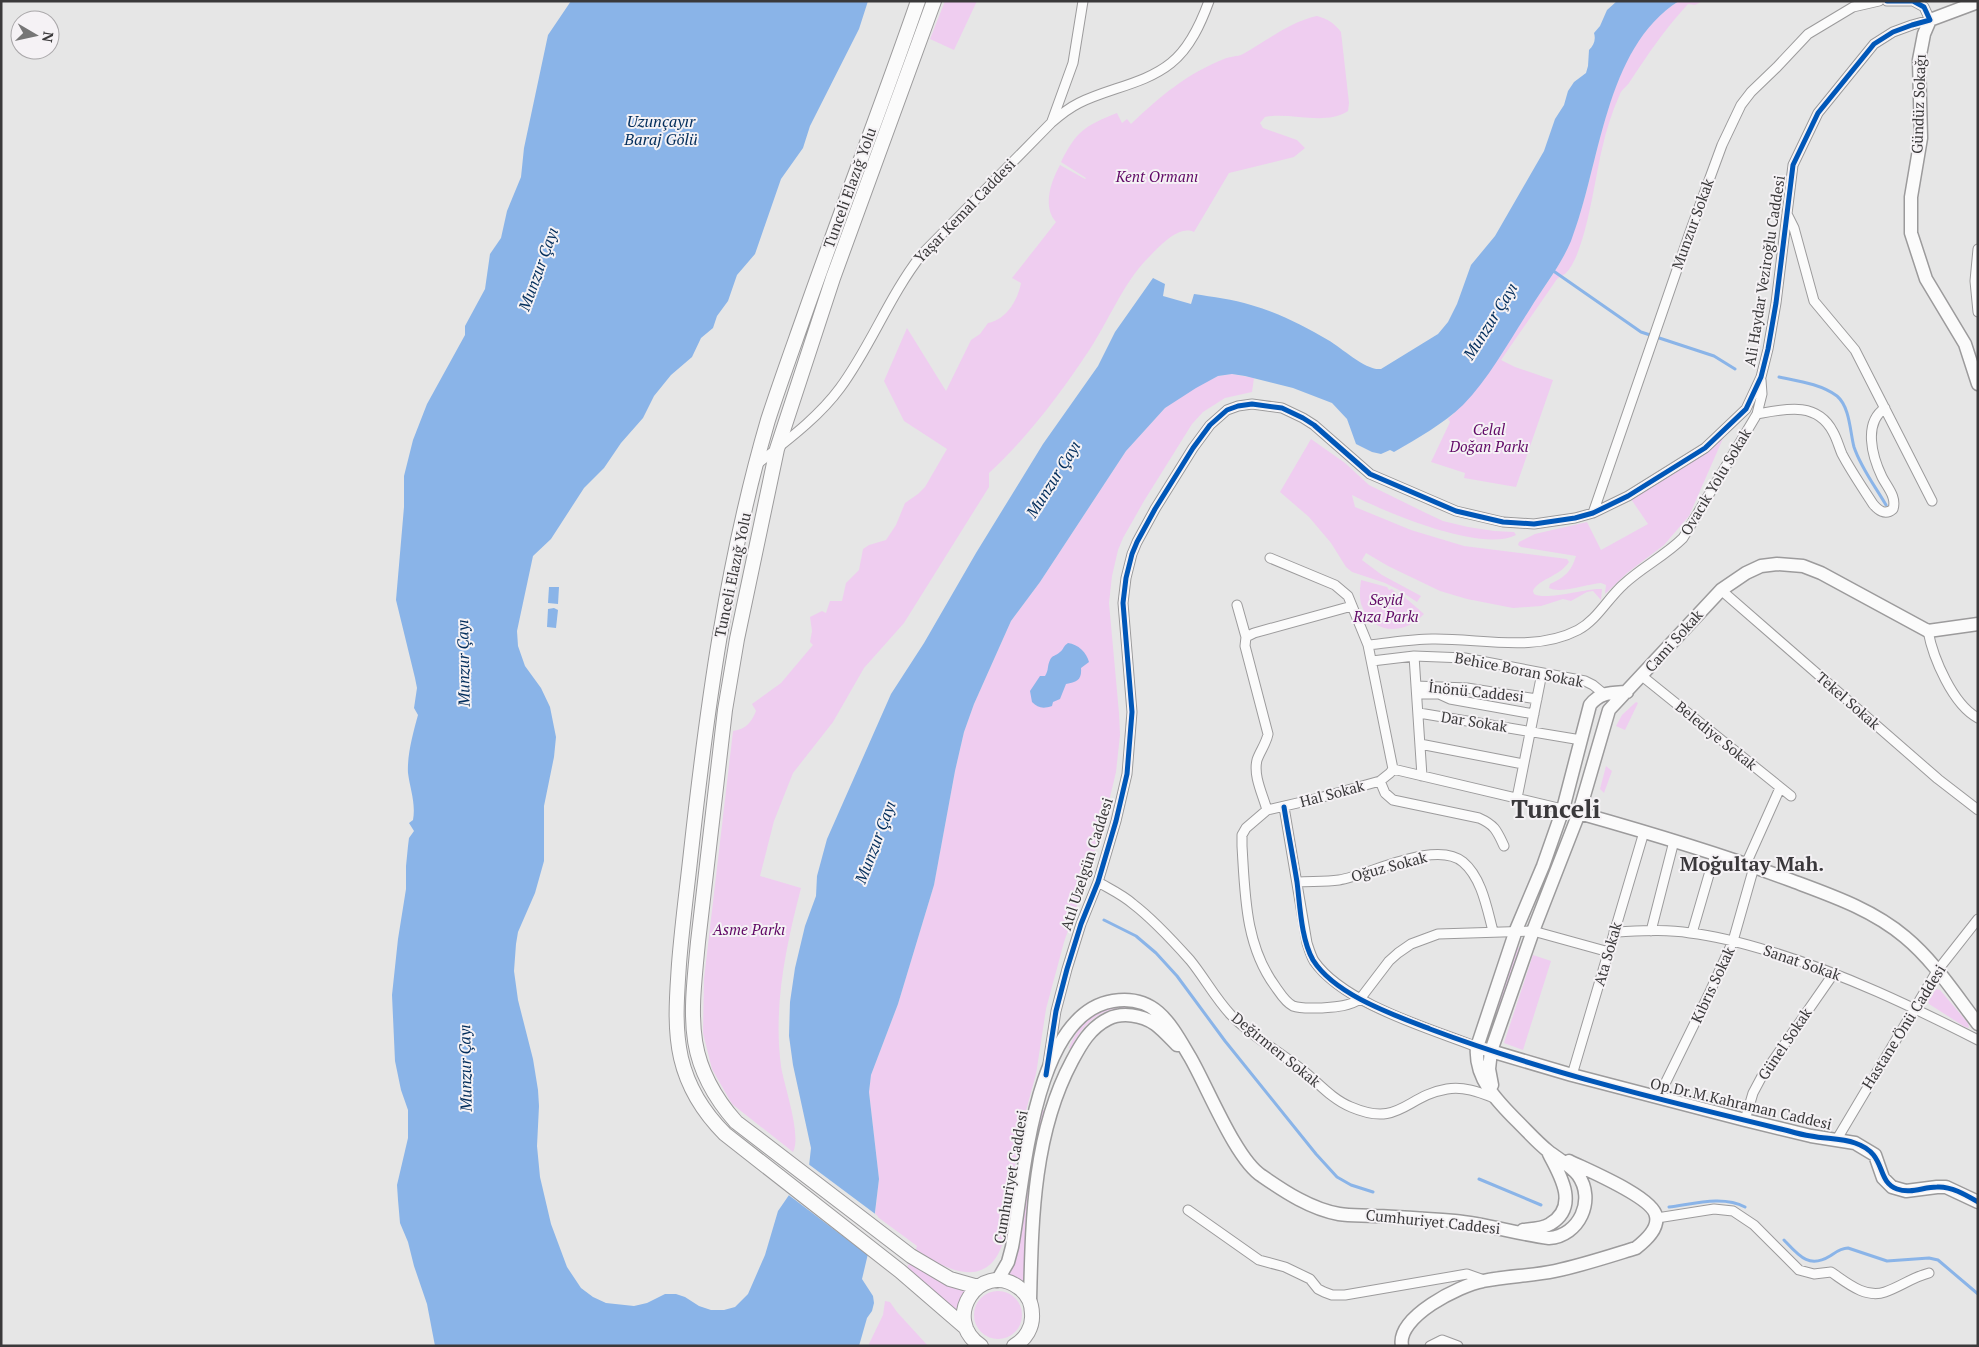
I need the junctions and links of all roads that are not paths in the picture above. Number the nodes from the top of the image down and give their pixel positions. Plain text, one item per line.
1 (918, 1) edge
2 (934, 1) edge
3 (1083, 1) edge
4 (1209, 1) edge
5 (1879, 1) edge
6 (1887, 1) edge
7 (1978, 2) edge
8 (1930, 20) junction
9 (1051, 123) junction
10 (1787, 213) junction
11 (1978, 249) edge
12 (1978, 312) edge
13 (1761, 378) junction
14 (1978, 384) edge
15 (1885, 408) junction
16 (1757, 414) junction
17 (777, 449) junction
18 (756, 465) junction
19 (1932, 500) dead end
20 (1593, 513) junction
21 (1270, 558) dead end
22 (1721, 590) junction
23 (1237, 605) dead end
24 (1352, 606) junction
25 (1978, 624) edge
26 (1928, 631) junction
27 (1246, 637) junction
28 (1368, 646) junction
29 (1414, 656) junction
30 (1372, 661) junction
31 (1542, 673) junction
32 (1642, 676) junction
33 (1416, 690) junction
34 (1627, 692) junction
35 (1604, 694) junction
36 (1537, 699) junction
37 (1419, 713) junction
38 (1534, 714) junction
39 (1978, 718) edge
40 (1530, 731) junction
41 (1581, 740) junction
42 (1420, 744) junction
43 (1524, 764) junction
44 (1393, 769) junction
45 (1422, 776) junction
46 (1380, 781) junction
47 (1780, 788) junction
48 (1791, 796) dead end
49 (1516, 798) junction
50 (1284, 807) junction
51 (1563, 808) junction
52 (1267, 810) junction
53 (1978, 810) edge
54 (1579, 813) junction
55 (1644, 832) junction
56 (1674, 841) junction
57 (1504, 846) dead end
58 (1715, 854) junction
59 (1750, 865) junction
60 (1098, 882) junction
61 (1297, 882) junction
62 (1978, 919) edge
63 (1516, 930) junction
64 (1651, 930) junction
65 (1493, 931) junction
66 (1533, 931) junction
67 (1614, 932) junction
68 (1692, 933) junction
69 (1733, 941) junction
70 (1608, 952) junction
71 (1938, 970) junction
72 (1834, 973) junction
73 (1360, 999) junction
74 (1914, 1008) junction
75 (1978, 1024) edge
76 (1978, 1040) edge
77 (1477, 1047) junction
78 (1491, 1051) junction
79 (1190, 1057) junction
80 (1572, 1075) junction
81 (1046, 1076) junction
82 (1494, 1098) junction
83 (1658, 1098) junction
84 (1745, 1120) junction
85 (1837, 1139) junction
86 (1546, 1150) junction
87 (1978, 1202) edge
88 (1188, 1210) dead end
89 (1657, 1218) junction
90 (1517, 1231) junction
91 (1929, 1273) dead end
92 (1484, 1280) junction
93 (996, 1281) junction
94 (978, 1287) junction
95 (1030, 1301) junction
96 (966, 1328) junction
97 (1029, 1331) junction
98 (979, 1345) edge
99 (1014, 1346) edge
100 (1028, 1346) edge
101 (1402, 1346) edge
102 (1430, 1346) edge
103 (1458, 1346) edge

1 - 18 main road, Tunceli Elazığ Yolu
2 - 17 main road, Tunceli Elazığ Yolu
3 - 9 street
4 - 9 street, Yaşar Kemal Caddesi
5 - 20 street, Munzur Sokak
6 - 8 street
7 - 8 main road, Ali Haydar Veziroğlu Caddesi
8 - 10 street, Ali Haydar Veziroğlu Caddesi
8 - 14 main road, Gündüz Sokağı
9 - 17 street, Yaşar Kemal Caddesi
10 - 13 street, Ali Haydar Veziroğlu Caddesi
10 - 15 street
11 - 12 street
13 - 16 street, Ovacık Yolu Sokak
13 - 20 street, Atıl Uzelgün Caddesi
15 - 16 street
15 - 19 street
16 - 28 street, Ovacık Yolu Sokak
17 - 18 street, Yaşar Kemal Caddesi
17 - 94 main road, Tunceli Elazığ Yolu
18 - 96 main road, Tunceli Elazığ Yolu
20 - 60 street, Atıl Uzelgün Caddesi
21 - 24 street
22 - 26 main road, Cami Sokak
22 - 32 main road, Cami Sokak
22 - 53 street, Tekel Sokak
23 - 27 street
24 - 27 street
24 - 28 street
25 - 26 main road
26 - 39 street
27 - 52 street
28 - 30 street
29 - 30 street, Behice Boran Sokak
29 - 31 street, Behice Boran Sokak
29 - 33 street, İnönü Caddesi
30 - 44 street
31 - 35 street, Behice Boran Sokak
31 - 36 street
32 - 34 main road, Cami Sokak
32 - 47 street, Belediye Sokak
33 - 36 street, İnönü Caddesi
33 - 37 street, İnönü Caddesi
33 - 38 street, İnönü Caddesi
34 - 35 main road
34 - 54 main road, Cami Sokak
35 - 41 main road, Cumhuriyet Caddesi
36 - 38 street
37 - 40 street, Dar Sokak
37 - 42 street, İnönü Caddesi
38 - 40 street
40 - 41 street, Dar Sokak
40 - 43 street
41 - 51 main road, Cumhuriyet Caddesi
42 - 43 street
42 - 45 street, İnönü Caddesi
43 - 49 street
44 - 45 street
44 - 46 street, Hal Sokak
45 - 49 street
46 - 50 street, Hal Sokak
46 - 57 street
47 - 48 street, Belediye Sokak
47 - 59 street, Kıbrıs Sokak
49 - 51 street
50 - 52 street, Hal Sokak
50 - 61 street
51 - 54 street
51 - 63 main road, Cumhuriyet Caddesi
52 - 73 street
54 - 55 main road
54 - 66 main road, Cami Sokak
55 - 56 main road
55 - 67 street, Ata Sokak
56 - 58 main road
56 - 64 street
58 - 59 main road
58 - 68 street
59 - 69 street, Kıbrıs Sokak
59 - 71 main road
60 - 81 street, Atıl Uzelgün Caddesi
60 - 82 street, Değirmen Sokak
61 - 65 street, Oğuz Sokak
61 - 73 street
62 - 71 street, Hastane Önü Caddesi
63 - 65 street
63 - 66 street
63 - 77 main road, Cumhuriyet Caddesi
64 - 67 street, Sanat Sokak
64 - 68 street, Sanat Sokak
65 - 73 street
66 - 70 street
66 - 78 main road, Cami Sokak
67 - 70 street, Ata Sokak
68 - 69 street, Sanat Sokak
69 - 72 street, Sanat Sokak
69 - 83 street, Kıbrıs Sokak
70 - 80 street, Ata Sokak
71 - 74 street, Hastane Önü Caddesi
71 - 75 main road
72 - 74 street, Sanat Sokak
72 - 84 street, Günel Sokak
73 - 77 street
74 - 76 street, Sanat Sokak
74 - 85 street, Hastane Önü Caddesi
77 - 78 main road, Op.Dr.M.Kahraman Caddesi
77 - 82 main road, Cumhuriyet Caddesi
78 - 80 main road, Op.Dr.M.Kahraman Caddesi
78 - 82 main road, Cami Sokak
79 - 81 main road, Cumhuriyet Caddesi
79 - 90 main road, Cumhuriyet Caddesi
79 - 95 main road
80 - 83 main road, Op.Dr.M.Kahraman Caddesi
81 - 93 main road, Cumhuriyet Caddesi
82 - 86 main road, Cumhuriyet Caddesi
83 - 84 main road, Op.Dr.M.Kahraman Caddesi
84 - 85 main road, Op.Dr.M.Kahraman Caddesi
85 - 87 main road, Op.Dr.M.Kahraman Caddesi
86 - 89 main road
86 - 90 main road
86 - 90 main road, Cumhuriyet Caddesi
88 - 92 street
89 - 91 street
89 - 92 main road
92 - 101 main road
93 - 94 main road
93 - 95 main road
94 - 96 main road
95 - 97 main road
96 - 98 main road, Tunceli Elazığ Yolu
97 - 99 main road
97 - 100 main road
102 - 103 street

